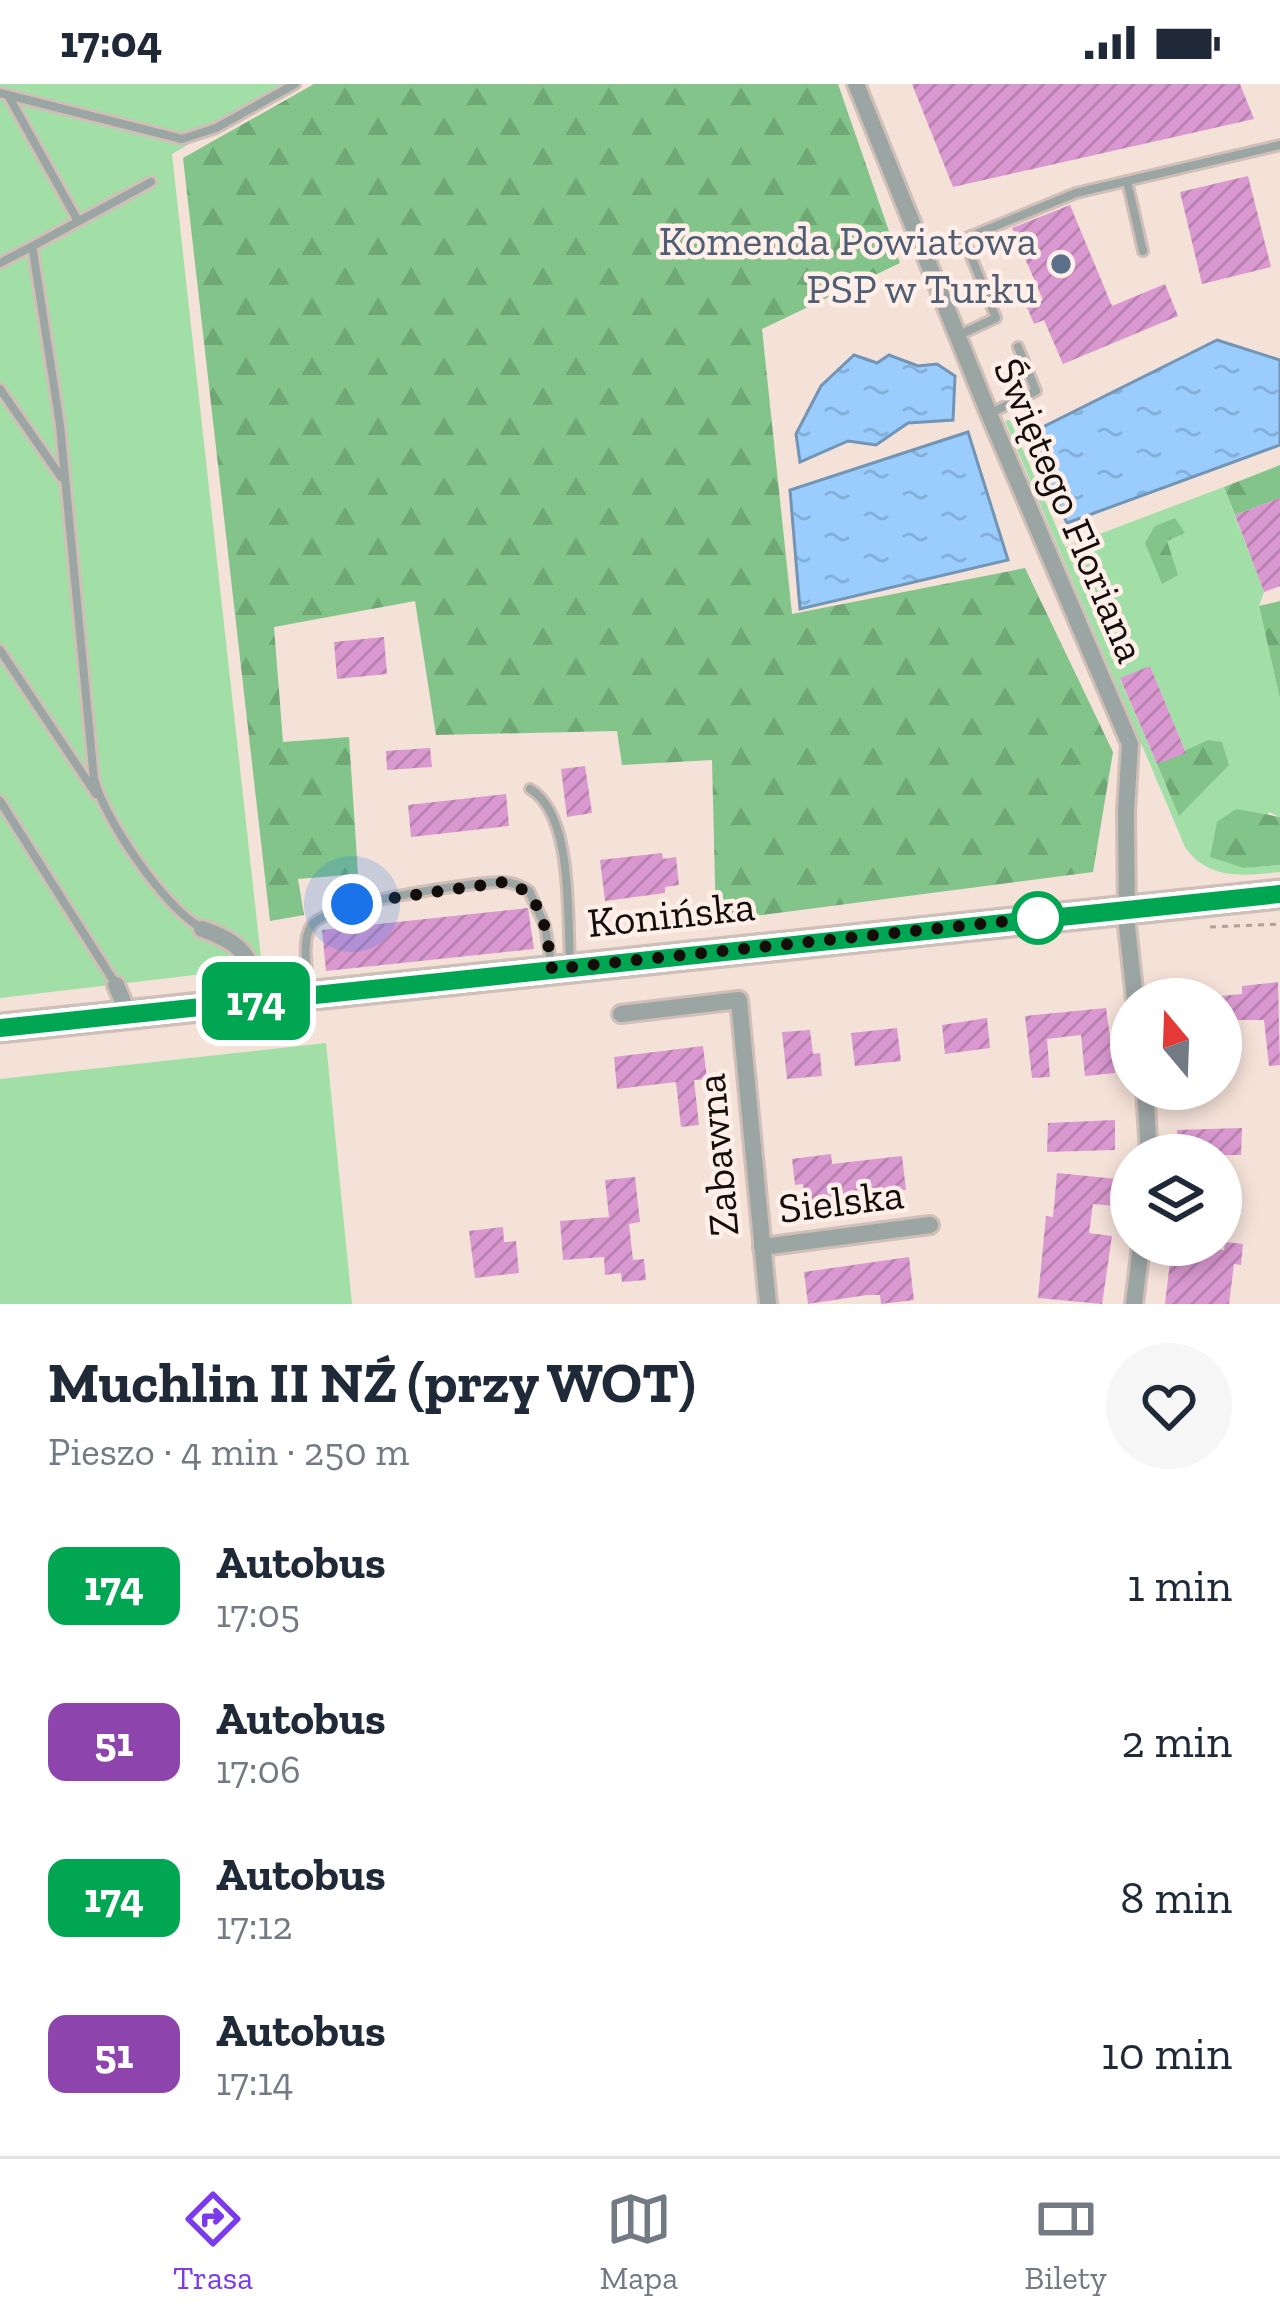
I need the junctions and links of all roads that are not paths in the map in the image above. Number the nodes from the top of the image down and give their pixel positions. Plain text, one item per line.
1 (295, 84) edge
2 (856, 84) edge
3 (281, 87) edge
4 (4, 94) edge
5 (1280, 145) edge
6 (1127, 181) junction
7 (151, 182) dead end
8 (78, 221) junction
9 (964, 239) junction
10 (31, 247) junction
11 (1143, 251) dead end
12 (925, 255) junction
13 (0, 263) edge
14 (958, 335) junction
15 (1018, 347) dead end
16 (0, 389) edge
17 (989, 414) junction
18 (62, 479) junction
19 (0, 650) edge
20 (530, 789) dead end
21 (100, 799) junction
22 (0, 802) edge
23 (1280, 894) edge
24 (1129, 909) junction
25 (202, 929) joint
26 (561, 968) junction
27 (1134, 978) edge
28 (116, 985) joint
29 (309, 995) junction
30 (262, 1000) junction
31 (128, 1014) junction
32 (621, 1014) dead end
33 (0, 1028) edge
34 (930, 1225) dead end
35 (762, 1247) junction
36 (1139, 1266) edge
37 (768, 1304) edge
38 (1134, 1304) edge

1 - 3 lane
2 - 12 street, Świętego Floriana
3 - 4 lane
4 - 8 lane
5 - 6 lane
6 - 9 lane
6 - 11 lane
7 - 8 lane
8 - 10 lane
9 - 12 lane
9 - 14 lane
10 - 13 lane
10 - 18 lane
12 - 14 street, Świętego Floriana
14 - 17 street, Świętego Floriana
15 - 17 lane
16 - 18 lane
17 - 24 street, Świętego Floriana
18 - 21 lane
19 - 21 lane
20 - 26 lane
21 - 25 lane
22 - 28 lane
23 - 24 main road, Konińska
24 - 26 main road, Konińska
24 - 27 street, Świętego Floriana
25 - 30 street
26 - 29 main road, Konińska
26 - 29 lane
28 - 31 street
29 - 30 main road, Konińska
30 - 31 main road, Konińska
31 - 33 main road, Konińska
32 - 35 street, Zabawna
34 - 35 street, Sielska
35 - 37 street, Zabawna
36 - 38 street

